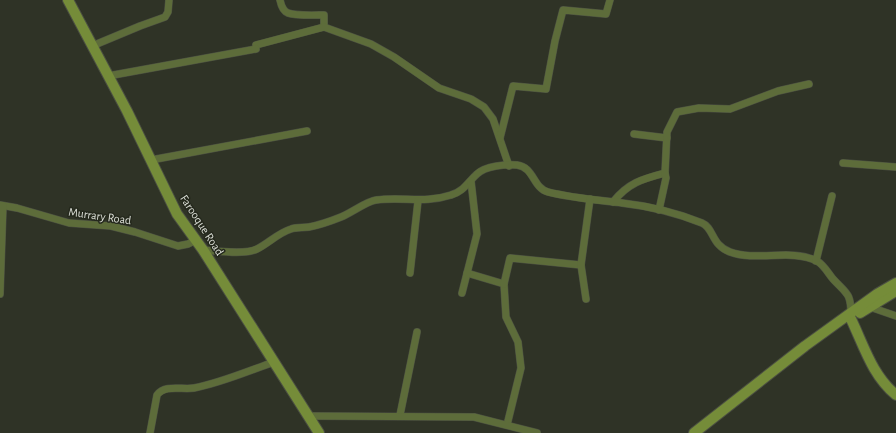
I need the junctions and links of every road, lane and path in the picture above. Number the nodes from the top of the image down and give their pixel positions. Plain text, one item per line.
1 (68, 0) edge
2 (169, 0) edge
3 (280, 0) edge
4 (610, 0) edge
5 (324, 27) junction
6 (92, 46) junction
7 (108, 76) junction
8 (809, 84) dead end
9 (307, 131) dead end
10 (634, 134) dead end
11 (667, 138) junction
12 (500, 139) junction
13 (151, 160) junction
14 (843, 163) dead end
15 (509, 166) junction
16 (896, 167) edge
17 (665, 173) junction
18 (471, 181) junction
19 (832, 196) dead end
20 (590, 199) junction
21 (418, 201) junction
22 (613, 202) junction
23 (2, 206) edge
24 (659, 210) junction
25 (196, 240) junction
26 (203, 250) junction
27 (816, 261) junction
28 (581, 265) junction
29 (410, 273) dead end
30 (467, 273) junction
31 (896, 283) edge
32 (504, 284) junction
33 (896, 290) edge
34 (462, 293) dead end
35 (0, 294) edge
36 (586, 299) dead end
37 (870, 307) junction
38 (851, 315) junction
39 (896, 316) edge
40 (417, 332) dead end
41 (274, 362) junction
42 (896, 394) edge
43 (400, 415) junction
44 (308, 416) junction
45 (507, 425) junction
46 (150, 433) edge
47 (319, 433) edge
48 (537, 433) edge
49 (694, 433) edge
50 (701, 433) edge

1 - 6 street, Farooque Road
2 - 6 street
3 - 5 street
4 - 12 street
5 - 7 street
5 - 12 street
6 - 7 street, Farooque Road
7 - 13 street, Farooque Road
8 - 11 street
9 - 13 street
10 - 11 street
11 - 17 street
12 - 15 street
13 - 25 street, Farooque Road
14 - 16 street
15 - 18 street
15 - 20 street
17 - 22 street
17 - 24 street
18 - 21 street
18 - 30 street
19 - 27 street
20 - 22 street
20 - 28 street
21 - 26 street
21 - 29 street
22 - 24 street
23 - 25 street, Murrary Road
23 - 35 street
24 - 27 street
25 - 26 street, Farooque Road
26 - 41 street, Farooque Road
27 - 38 street
28 - 32 street
28 - 36 street
30 - 32 street
30 - 34 street
31 - 38 street
32 - 45 street
33 - 37 street
37 - 38 street
37 - 39 street
38 - 42 street
38 - 49 street
38 - 50 street
40 - 43 street
41 - 44 street, Farooque Road
41 - 46 street
43 - 44 street
43 - 45 street
44 - 47 street, Farooque Road
45 - 48 street

